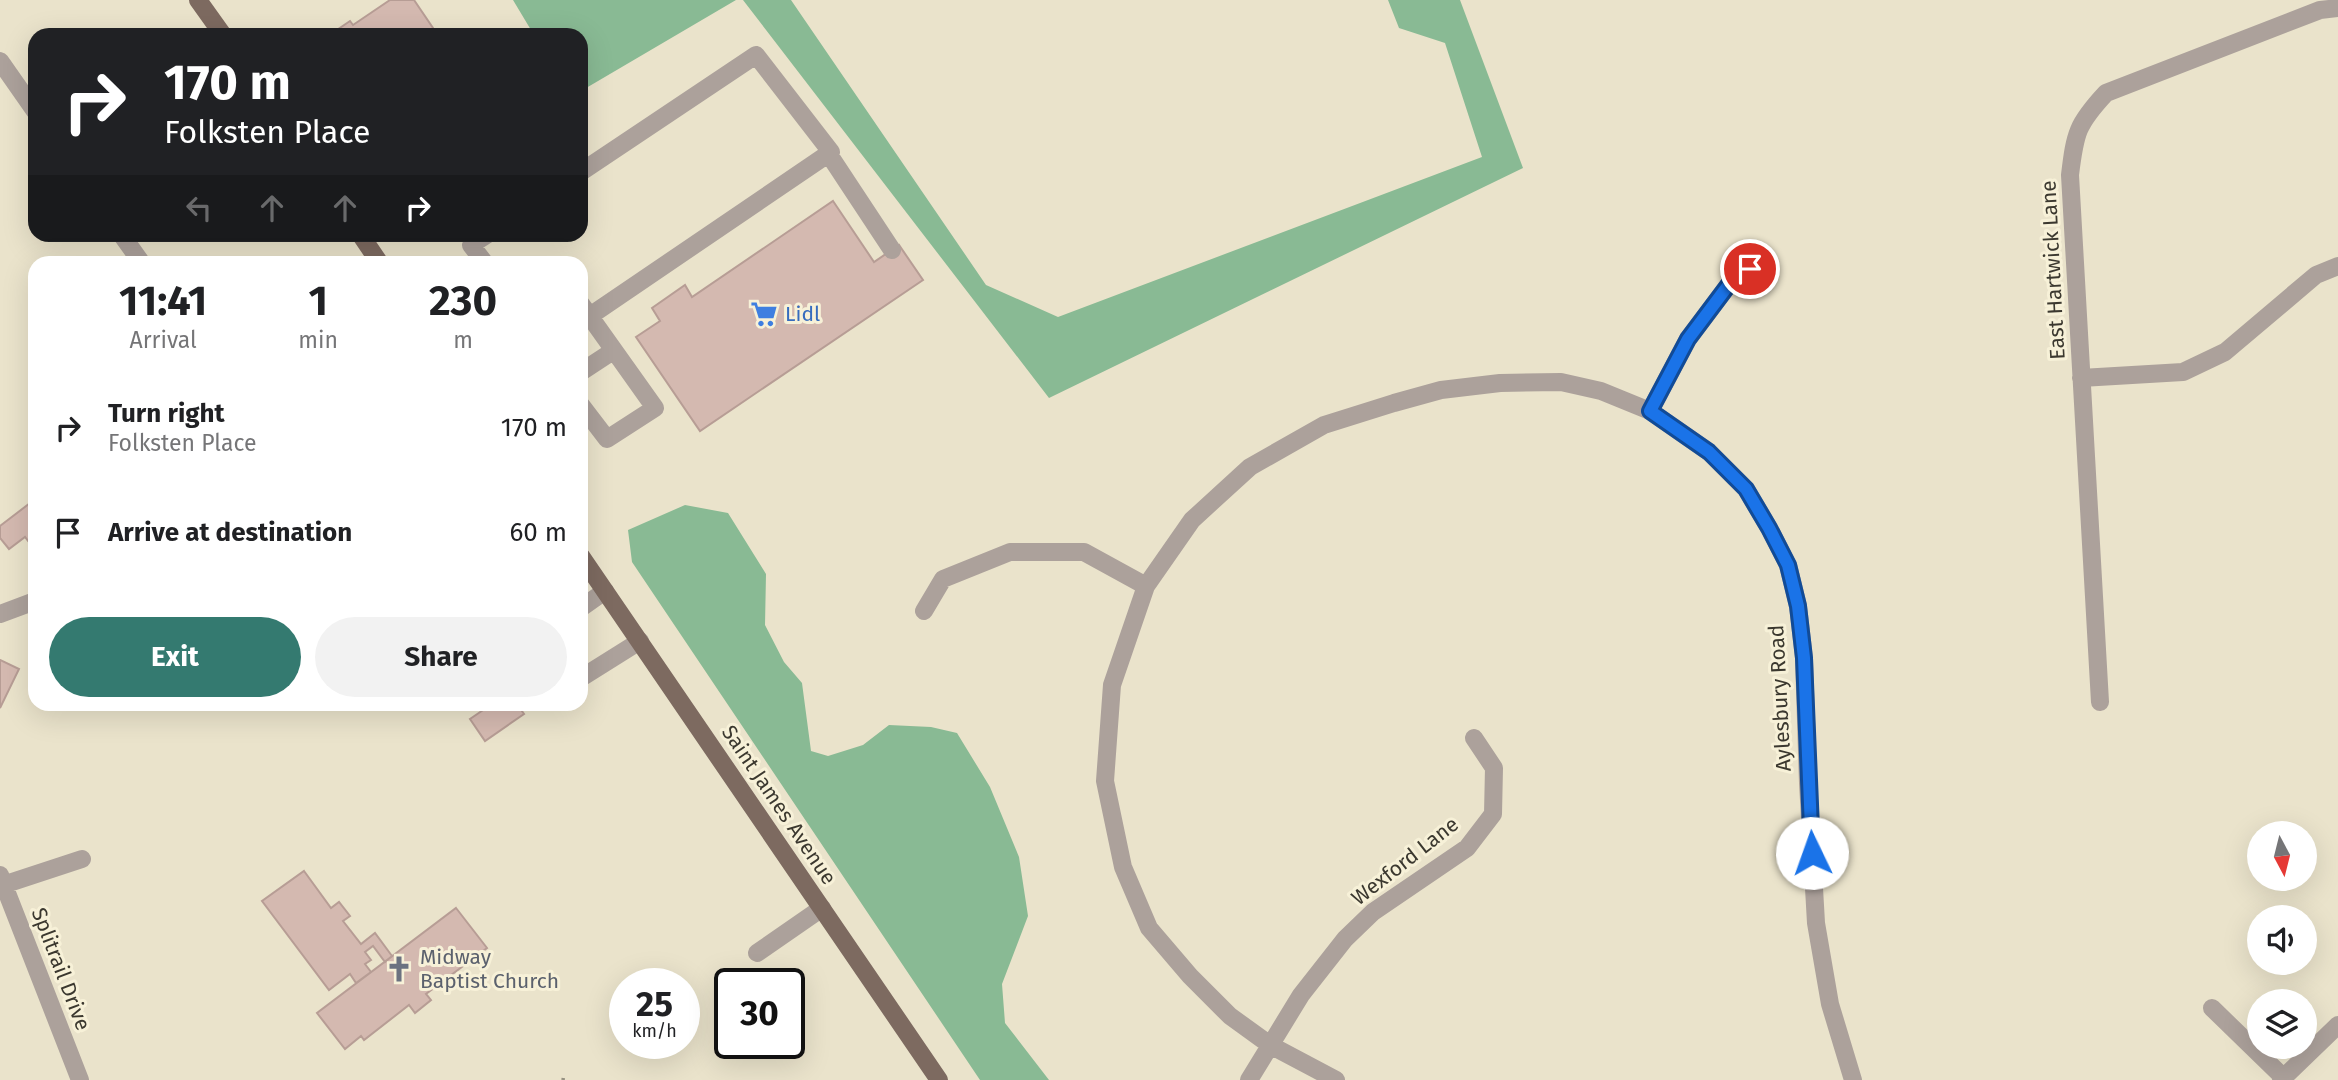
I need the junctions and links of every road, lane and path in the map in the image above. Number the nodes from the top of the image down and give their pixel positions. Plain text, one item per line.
1 (198, 0) edge
2 (2338, 8) edge
3 (218, 28) edge
4 (0, 61) edge
5 (28, 101) edge
6 (828, 153) junction
7 (588, 167) edge
8 (476, 242) edge
9 (892, 250) dead end
10 (479, 256) edge
11 (1765, 262) dead end
12 (2338, 266) edge
13 (588, 311) edge
14 (588, 319) edge
15 (613, 351) junction
16 (588, 367) edge
17 (2081, 378) junction
18 (1650, 411) junction
19 (588, 414) edge
20 (588, 566) edge
21 (1146, 586) junction
22 (605, 591) junction
23 (588, 603) edge
24 (28, 604) edge
25 (924, 611) dead end
26 (0, 614) edge
27 (640, 641) junction
28 (588, 674) edge
29 (2100, 702) dead end
30 (1474, 738) dead end
31 (82, 859) dead end
32 (1, 882) edge
33 (822, 908) junction
34 (757, 953) dead end
35 (2213, 1008) dead end
36 (2338, 1026) edge
37 (1270, 1045) junction
38 (564, 1074) dead end
39 (2282, 1078) edge
40 (80, 1080) edge
41 (563, 1080) edge
42 (939, 1080) edge
43 (1249, 1080) edge
44 (1336, 1080) edge
45 (1853, 1080) edge

1 - 3 main road
2 - 17 street, East Hartwick Lane
4 - 5 street
6 - 7 street
6 - 9 street
6 - 13 street
8 - 10 street
11 - 18 street
12 - 17 street
14 - 15 street
15 - 16 street
15 - 19 street
17 - 29 street, East Hartwick Lane
18 - 21 street, Aylesbury Road
18 - 45 street, Aylesbury Road
20 - 22 main road, Saint James Avenue
21 - 25 street
21 - 37 street, Aylesbury Road
22 - 23 street
22 - 27 main road, Saint James Avenue
24 - 26 street
27 - 28 street
27 - 33 main road, Saint James Avenue
30 - 37 street, Wexford Lane
31 - 32 street
32 - 40 street, Splitrail Drive
33 - 34 street
33 - 42 main road, Saint James Avenue
35 - 39 street
36 - 39 street
37 - 43 street, Wexford Lane
37 - 44 street, Aylesbury Road
38 - 41 path

